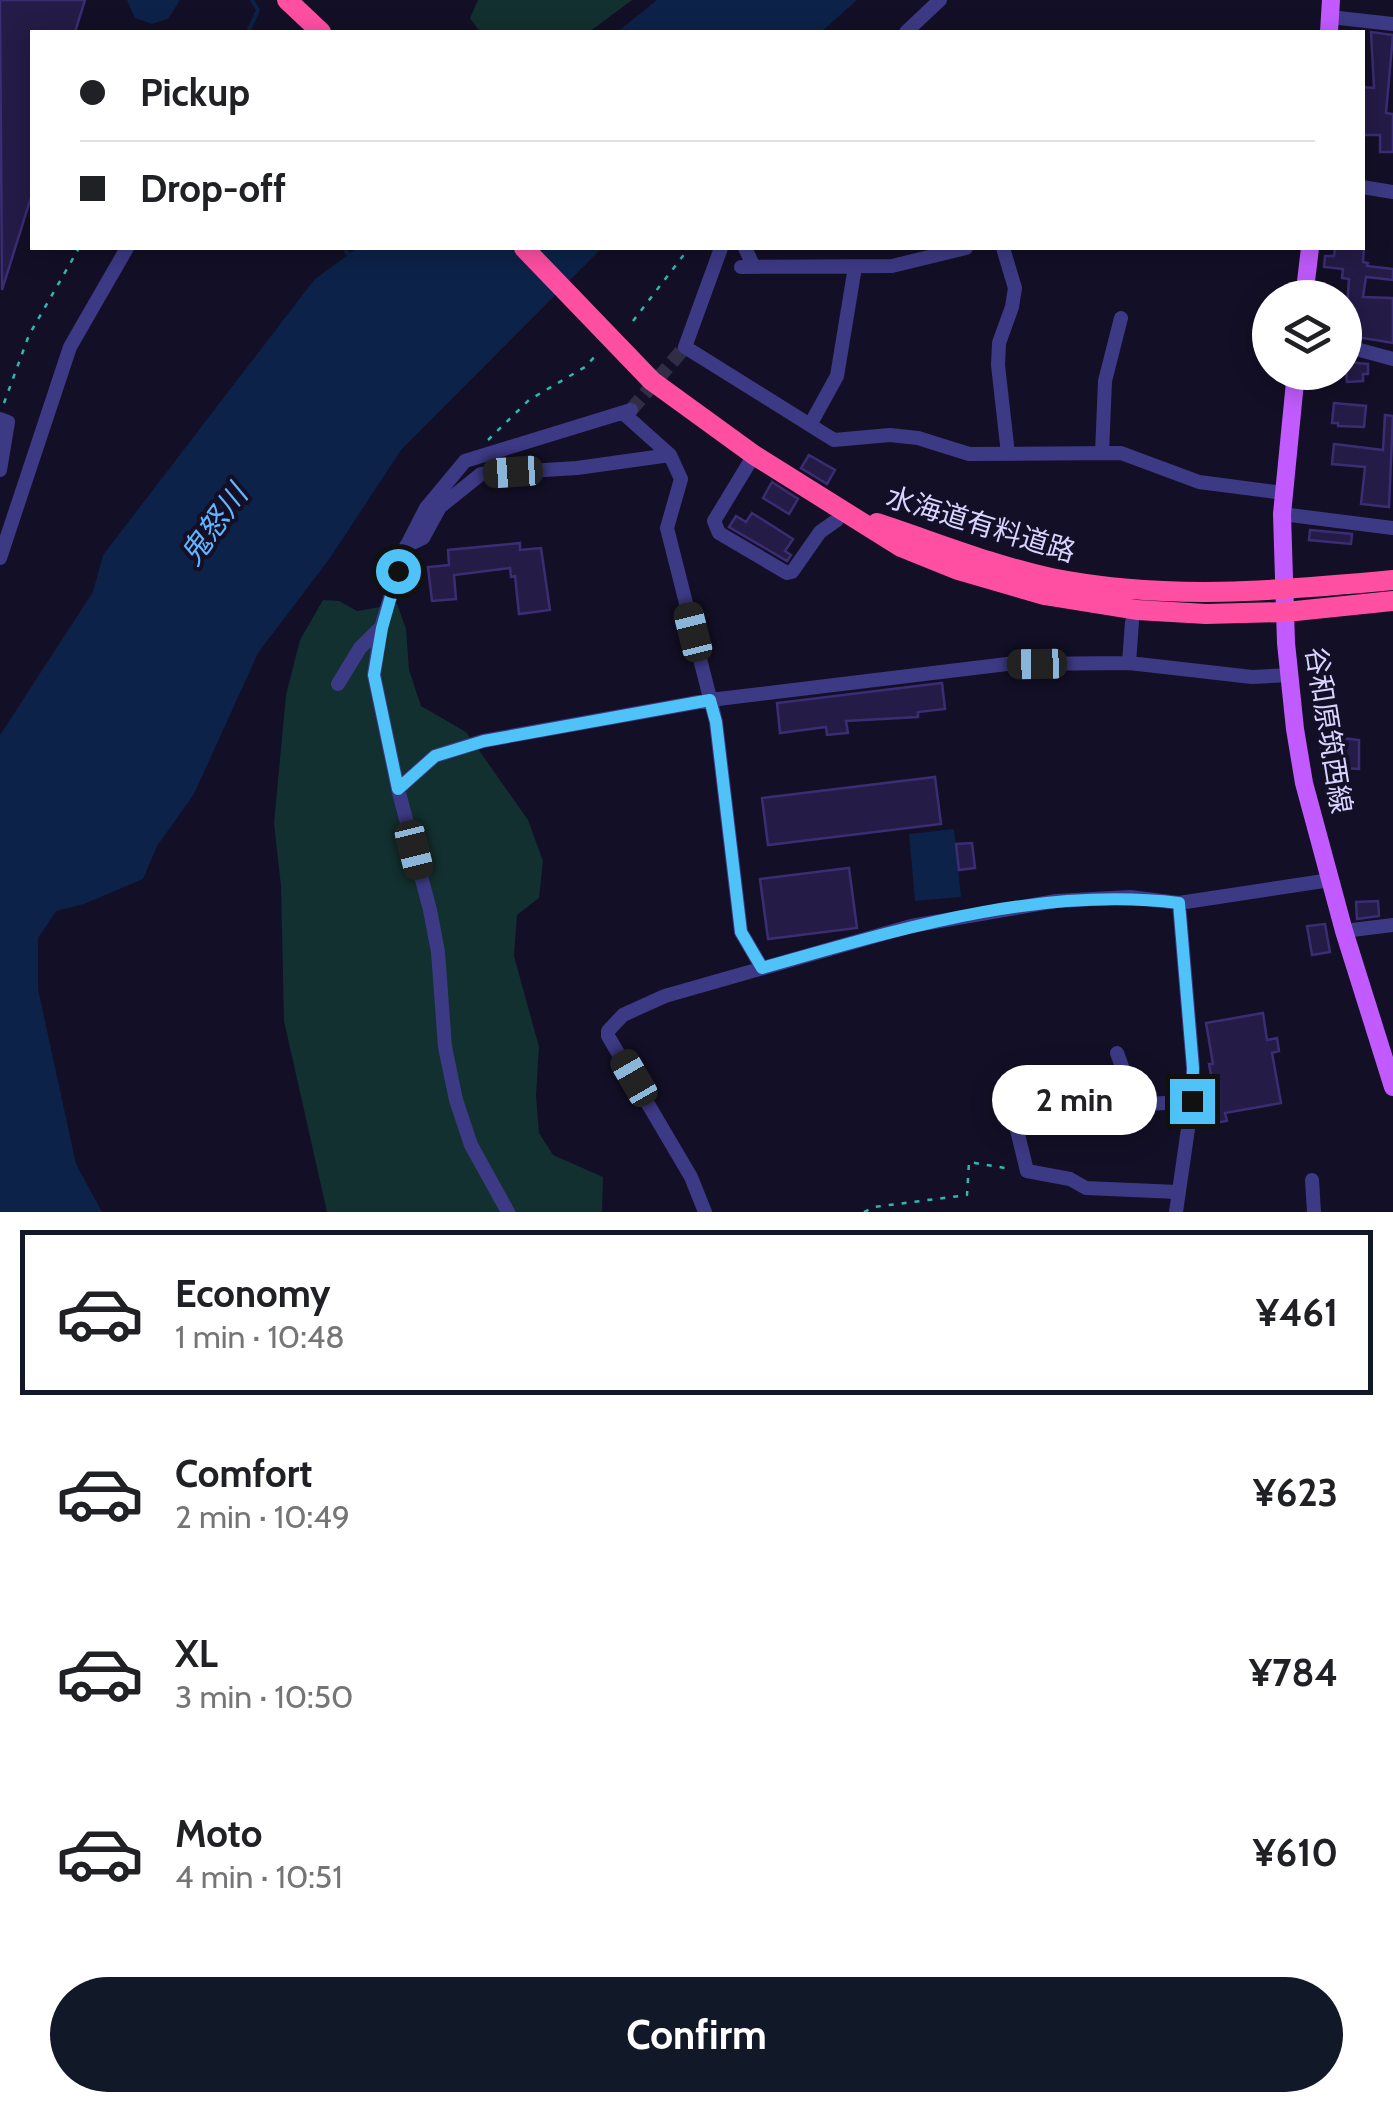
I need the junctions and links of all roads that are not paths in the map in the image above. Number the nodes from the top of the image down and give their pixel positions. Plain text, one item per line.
1 (287, 0) edge
2 (940, 0) edge
3 (1330, 16) edge
4 (1393, 24) edge
5 (319, 30) edge
6 (908, 30) edge
7 (1365, 187) edge
8 (1393, 192) edge
9 (126, 250) edge
10 (526, 250) edge
11 (720, 250) edge
12 (745, 250) edge
13 (874, 250) edge
14 (958, 250) edge
15 (1004, 250) edge
16 (1310, 250) edge
17 (874, 266) junction
18 (855, 267) junction
19 (1306, 280) edge
20 (1121, 318) dead end
21 (1362, 350) edge
22 (1393, 358) edge
23 (1294, 390) edge
24 (0, 417) edge
25 (810, 425) junction
26 (1102, 453) junction
27 (1008, 454) junction
28 (670, 455) junction
29 (754, 455) junction
30 (0, 470) edge
31 (1282, 493) junction
32 (842, 511) junction
33 (1282, 514) junction
34 (1393, 528) edge
35 (406, 546) junction
36 (0, 558) edge
37 (1393, 580) edge
38 (1393, 601) edge
39 (1285, 602) junction
40 (1132, 622) dead end
41 (382, 628) junction
42 (1129, 662) junction
43 (1290, 675) junction
44 (338, 684) dead end
45 (710, 700) junction
46 (398, 789) junction
47 (1330, 880) junction
48 (1179, 903) junction
49 (1393, 925) edge
50 (1344, 931) junction
51 (762, 968) junction
52 (1118, 1052) dead end
53 (1393, 1087) edge
54 (1007, 1089) dead end
55 (1192, 1101) junction
56 (1312, 1180) dead end
57 (1177, 1192) junction
58 (508, 1212) edge
59 (705, 1212) edge
60 (1176, 1212) edge
61 (1314, 1212) edge

1 - 5 highway
2 - 6 street
3 - 4 street
7 - 8 street
9 - 36 street
10 - 29 highway, 水海道有料道路
11 - 25 street
12 - 18 street
13 - 17 street
14 - 17 street
15 - 27 street
16 - 19 main road
17 - 18 street
18 - 25 street
20 - 26 street
21 - 22 street
23 - 31 main road, 谷和原筑西線
24 - 30 street
25 - 27 street
26 - 27 street
26 - 31 street
28 - 35 street
28 - 35 street
28 - 45 street
29 - 32 highway, 水海道有料道路
29 - 32 street
31 - 33 main road, 谷和原筑西線
32 - 39 highway, 水海道有料道路
33 - 34 street
33 - 39 main road, 谷和原筑西線
35 - 41 street
37 - 39 highway
38 - 39 highway
39 - 43 main road, 谷和原筑西線
40 - 42 street
41 - 44 street
41 - 46 street
42 - 43 street
42 - 45 street
43 - 47 main road, 谷和原筑西線
45 - 46 street
45 - 51 street
46 - 58 street
47 - 48 street
47 - 50 main road, 谷和原筑西線
48 - 51 street
48 - 55 street
49 - 50 street
50 - 53 main road, 谷和原筑西線
51 - 59 street
52 - 55 street
54 - 57 street
55 - 57 street
56 - 61 street
57 - 60 street

